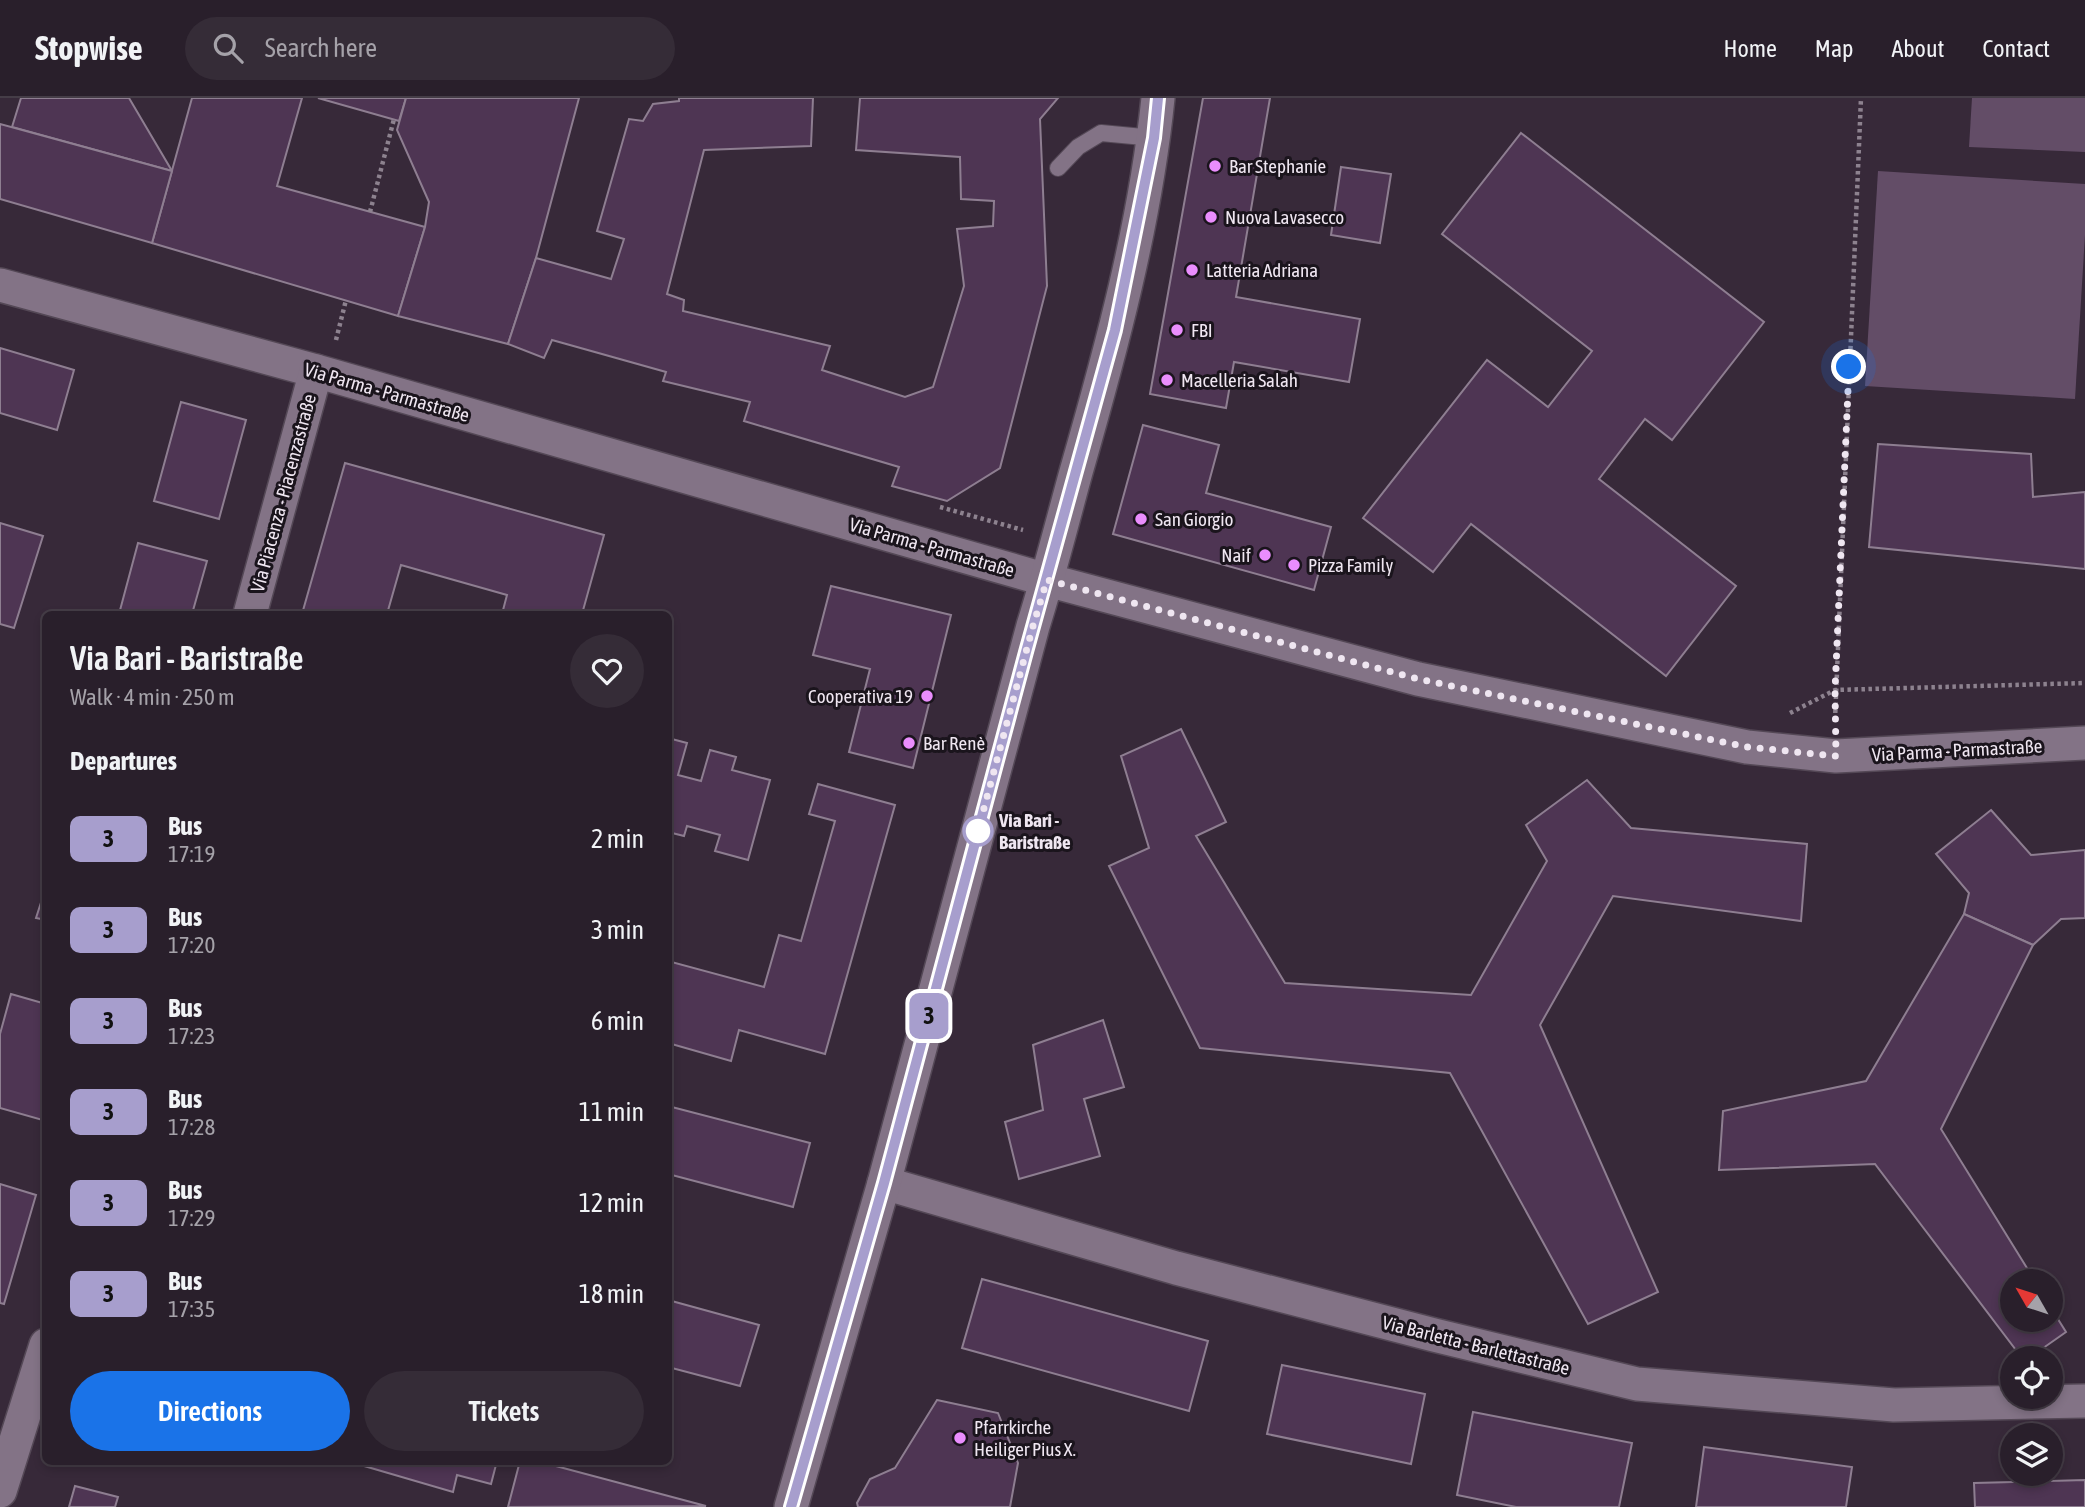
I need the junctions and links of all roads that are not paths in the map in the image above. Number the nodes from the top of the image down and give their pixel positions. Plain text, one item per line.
1 (1158, 98) edge
2 (1154, 138) junction
3 (1058, 168) dead end
4 (0, 285) edge
5 (316, 371) junction
6 (1047, 580) junction
7 (251, 611) edge
8 (2085, 743) edge
9 (884, 1183) junction
10 (42, 1358) edge
11 (2085, 1401) edge
12 (0, 1491) edge
13 (792, 1507) edge

1 - 2 street
2 - 3 lane
2 - 6 street
4 - 5 street, Via Parma - Parmastraße
5 - 6 street, Via Parma - Parmastraße
5 - 7 street, Via Piacenza - Piacenzastraße
6 - 8 street, Via Parma - Parmastraße
6 - 9 street
9 - 11 street, Via Barletta - Barlettastraße
9 - 13 street
10 - 12 street

